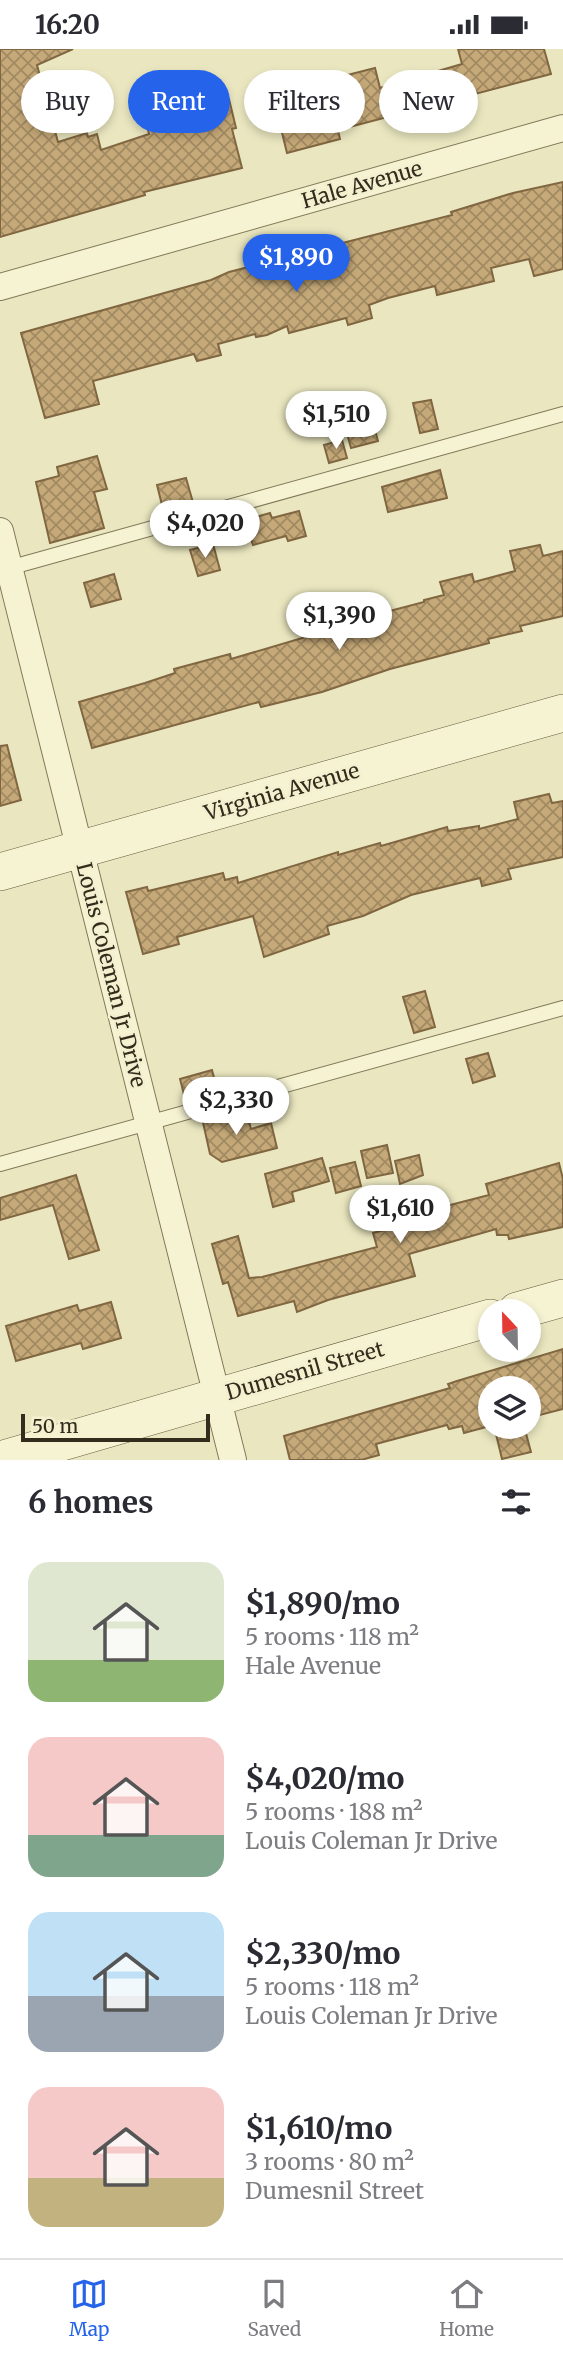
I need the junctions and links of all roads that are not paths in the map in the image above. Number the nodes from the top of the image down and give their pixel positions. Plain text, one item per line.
1 (563, 128) edge
2 (0, 287) edge
3 (563, 414) edge
4 (0, 531) edge
5 (5, 569) edge
6 (563, 713) edge
7 (79, 849) junction
8 (0, 872) edge
9 (563, 1008) edge
10 (148, 1122) junction
11 (0, 1164) edge
12 (563, 1298) edge
13 (541, 1304) edge
14 (478, 1321) edge
15 (218, 1397) junction
16 (0, 1460) edge
17 (233, 1460) edge

1 - 2 street, Hale Avenue
3 - 5 lane
4 - 5 street, Louis Coleman Jr Drive
5 - 7 street, Louis Coleman Jr Drive
6 - 7 main road, Virginia Avenue
7 - 8 main road, Virginia Avenue
7 - 10 street, Louis Coleman Jr Drive
9 - 10 lane
10 - 11 lane
10 - 15 street, Louis Coleman Jr Drive
12 - 13 main road
14 - 15 main road, Dumesnil Street
15 - 16 main road, Dumesnil Street
15 - 17 street, Louis Coleman Jr Drive

